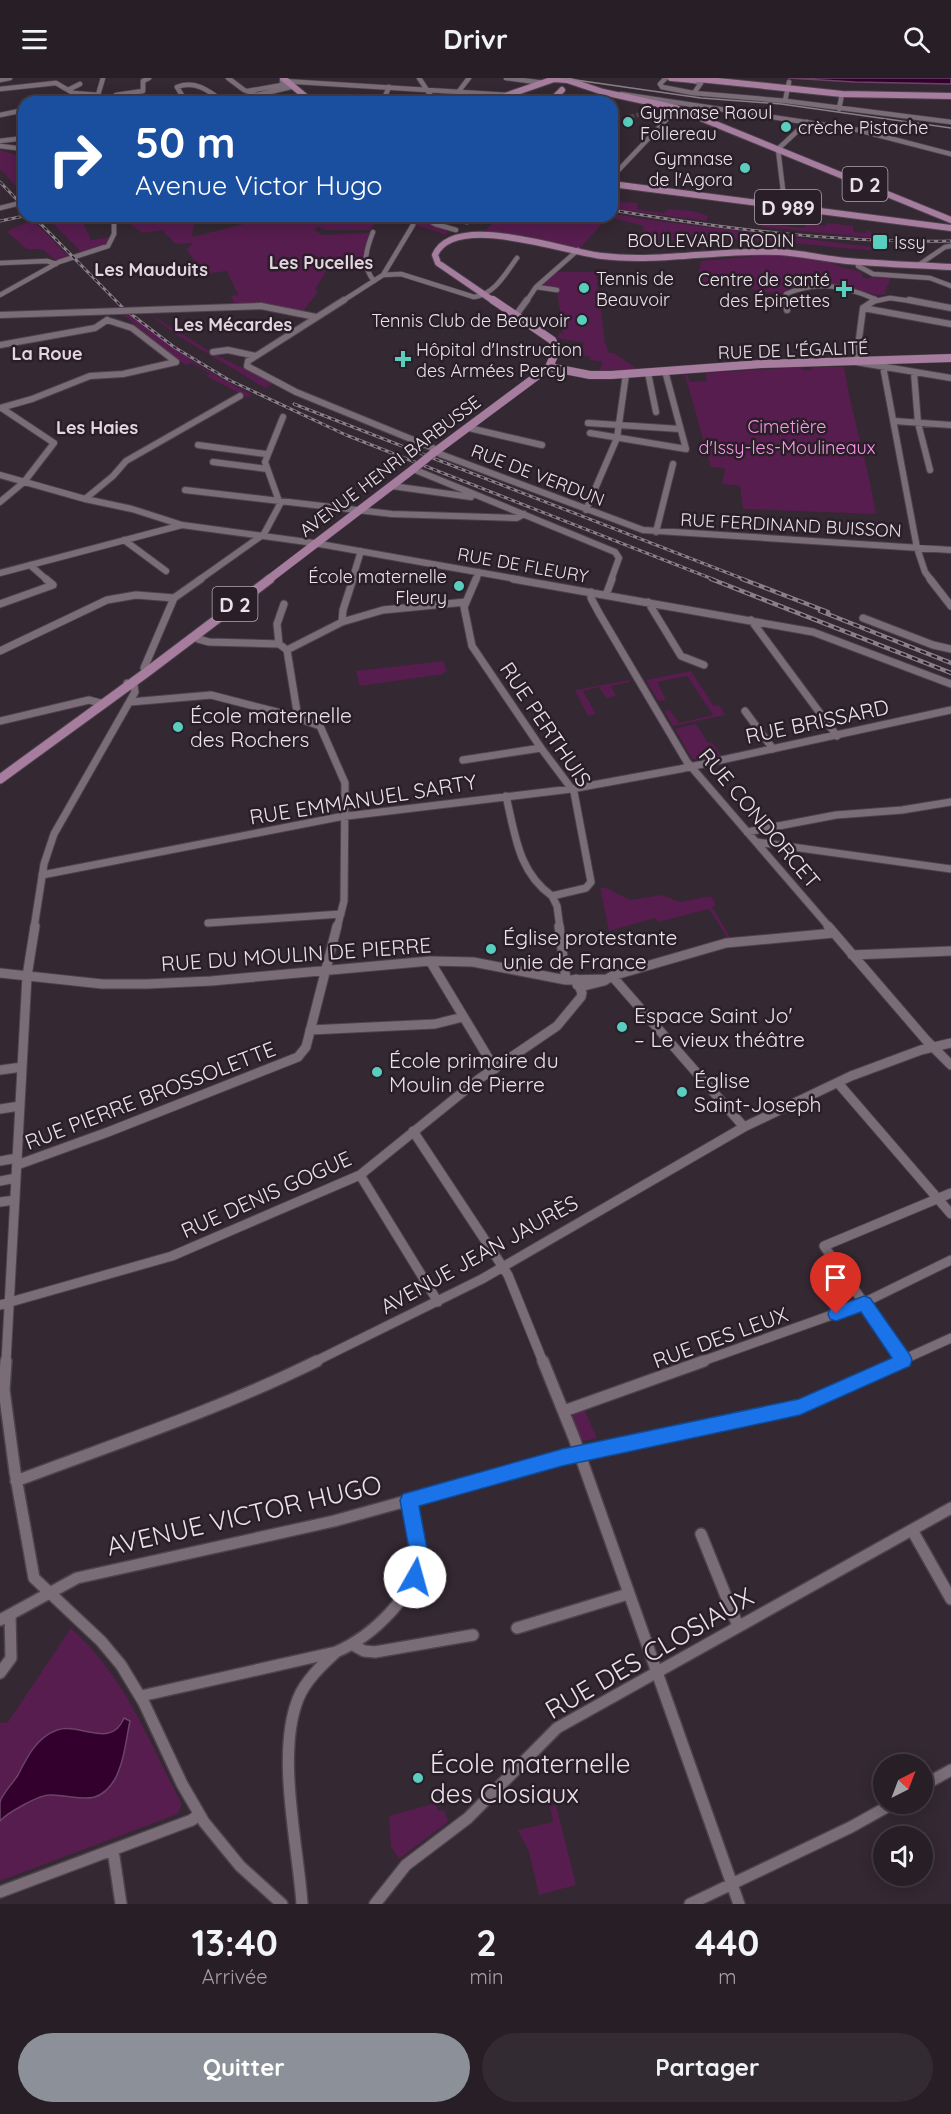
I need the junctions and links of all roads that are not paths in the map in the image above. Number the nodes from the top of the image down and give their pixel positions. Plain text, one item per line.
1 (10, 78) edge
2 (103, 78) edge
3 (150, 78) edge
4 (228, 78) edge
5 (419, 78) edge
6 (469, 78) edge
7 (506, 78) edge
8 (589, 78) edge
9 (666, 78) edge
10 (671, 78) edge
11 (555, 79) edge
12 (689, 79) edge
13 (0, 80) edge
14 (40, 80) edge
15 (190, 80) edge
16 (287, 81) edge
17 (544, 82) junction
18 (789, 82) dead end
19 (577, 83) junction
20 (80, 84) dead end
21 (389, 87) junction
22 (565, 88) junction
23 (0, 89) edge
24 (426, 89) junction
25 (68, 90) junction
26 (788, 90) junction
27 (248, 91) junction
28 (459, 91) junction
29 (603, 92) junction
30 (694, 93) junction
31 (842, 94) junction
32 (98, 95) junction
33 (257, 95) joint
34 (508, 95) junction
35 (951, 95) edge
36 (93, 96) edge
37 (115, 96) edge
38 (182, 96) edge
39 (216, 96) edge
40 (304, 96) edge
41 (385, 96) edge
42 (431, 96) edge
43 (505, 96) edge
44 (556, 96) edge
45 (605, 96) edge
46 (618, 99) edge
47 (785, 101) junction
48 (839, 109) junction
49 (18, 111) edge
50 (680, 111) junction
51 (0, 115) edge
52 (807, 122) junction
53 (951, 122) edge
54 (18, 139) edge
55 (0, 141) edge
56 (0, 146) edge
57 (18, 148) edge
58 (778, 149) junction
59 (951, 154) edge
60 (618, 171) edge
61 (618, 185) edge
62 (18, 206) edge
63 (785, 207) junction
64 (0, 210) edge
65 (951, 220) edge
66 (114, 222) edge
67 (432, 222) edge
68 (413, 225) dead end
69 (951, 228) edge
70 (456, 230) dead end
71 (373, 232) dead end
72 (951, 246) edge
73 (577, 251) junction
74 (517, 258) dead end
75 (858, 262) junction
76 (0, 263) edge
77 (56, 264) junction
78 (920, 264) junction
79 (951, 267) edge
80 (383, 275) junction
81 (374, 281) junction
82 (951, 286) edge
83 (536, 287) junction
84 (557, 290) dead end
85 (0, 295) edge
86 (485, 295) junction
87 (875, 299) junction
88 (863, 308) junction
89 (951, 308) edge
90 (787, 310) dead end
91 (107, 311) junction
92 (0, 315) edge
93 (516, 315) junction
94 (316, 317) junction
95 (107, 320) junction
96 (951, 324) edge
97 (0, 345) edge
98 (213, 352) dead end
99 (256, 356) junction
100 (951, 358) edge
101 (856, 362) junction
102 (884, 365) junction
103 (549, 367) junction
104 (665, 372) junction
105 (648, 373) junction
106 (914, 373) junction
107 (626, 374) junction
108 (951, 378) edge
109 (240, 396) dead end
110 (1, 408) edge
111 (656, 412) dead end
112 (283, 417) dead end
113 (894, 421) junction
114 (588, 423) dead end
115 (918, 423) junction
116 (951, 424) edge
117 (618, 425) junction
118 (469, 428) junction
119 (680, 429) junction
120 (590, 433) dead end
121 (617, 438) junction
122 (198, 445) dead end
123 (542, 445) dead end
124 (434, 453) junction
125 (266, 454) junction
126 (213, 462) dead end
127 (673, 465) dead end
128 (415, 468) junction
129 (267, 469) junction
130 (930, 470) dead end
131 (0, 475) edge
132 (24, 482) junction
133 (392, 486) junction
134 (185, 490) dead end
135 (85, 499) junction
136 (486, 499) junction
137 (278, 500) junction
138 (0, 502) edge
139 (360, 509) junction
140 (586, 510) junction
141 (524, 514) junction
142 (182, 525) junction
143 (630, 526) joint
144 (656, 532) junction
145 (260, 536) junction
146 (124, 540) junction
147 (314, 543) junction
148 (917, 548) junction
149 (951, 550) edge
150 (361, 551) junction
151 (30, 565) junction
152 (166, 571) dead end
153 (480, 572) junction
154 (0, 573) edge
155 (591, 592) junction
156 (606, 595) junction
157 (174, 598) junction
158 (466, 602) junction
159 (648, 602) junction
160 (0, 604) edge
161 (284, 604) dead end
162 (951, 606) edge
163 (863, 618) dead end
164 (752, 620) junction
165 (342, 622) junction
166 (198, 639) dead end
167 (279, 644) junction
168 (933, 645) joint
169 (287, 650) junction
170 (951, 650) edge
171 (0, 651) edge
172 (704, 665) dead end
173 (145, 670) junction
174 (128, 684) junction
175 (951, 684) edge
176 (130, 702) junction
177 (101, 703) junction
178 (951, 710) edge
179 (745, 711) dead end
180 (298, 718) junction
181 (0, 722) edge
182 (837, 736) junction
183 (541, 748) junction
184 (773, 749) junction
185 (463, 760) dead end
186 (691, 767) junction
187 (0, 779) edge
188 (571, 789) junction
189 (506, 796) junction
190 (951, 802) edge
191 (345, 816) junction
192 (747, 832) junction
193 (756, 842) junction
194 (951, 869) edge
195 (42, 874) junction
196 (552, 896) junction
197 (341, 914) junction
198 (208, 923) dead end
199 (834, 933) junction
200 (951, 951) edge
201 (852, 955) junction
202 (430, 961) junction
203 (326, 969) junction
204 (0, 973) edge
205 (27, 976) junction
206 (610, 977) junction
207 (566, 980) junction
208 (578, 983) junction
209 (463, 1017) junction
210 (310, 1030) junction
211 (951, 1043) edge
212 (933, 1047) junction
213 (951, 1065) edge
214 (22, 1066) junction
215 (495, 1069) junction
216 (0, 1070) edge
217 (838, 1083) junction
218 (20, 1106) junction
219 (0, 1110) edge
220 (744, 1128) junction
221 (413, 1131) junction
222 (0, 1161) edge
223 (17, 1161) junction
224 (360, 1175) junction
225 (16, 1178) junction
226 (0, 1181) edge
227 (951, 1193) edge
228 (937, 1199) junction
229 (15, 1200) junction
230 (0, 1202) edge
231 (951, 1214) edge
232 (951, 1260) edge
233 (503, 1266) junction
234 (438, 1302) junction
235 (4, 1303) edge
236 (864, 1304) junction
237 (951, 1338) edge
238 (904, 1360) junction
239 (564, 1411) junction
240 (580, 1454) junction
241 (16, 1481) junction
242 (409, 1500) junction
243 (951, 1508) edge
244 (912, 1530) junction
245 (701, 1534) dead end
246 (47, 1593) junction
247 (628, 1594) junction
248 (951, 1599) edge
249 (5, 1618) edge
250 (738, 1626) junction
251 (517, 1628) dead end
252 (473, 1635) dead end
253 (353, 1646) junction
254 (336, 1652) junction
255 (657, 1672) junction
256 (0, 1673) edge
257 (141, 1696) junction
258 (951, 1770) edge
259 (933, 1780) edge
260 (200, 1814) junction
261 (874, 1814) edge
262 (113, 1850) junction
263 (732, 1885) junction
264 (0, 1892) edge
265 (121, 1904) edge
266 (282, 1904) edge
267 (302, 1904) edge
268 (375, 1904) edge
269 (690, 1904) edge
270 (739, 1904) edge

1 - 13 street
2 - 32 street
3 - 37 street
4 - 27 street
5 - 24 street
6 - 28 street
7 - 17 street
8 - 19 main road
9 - 30 street
10 - 12 main road
11 - 17 main road
11 - 19 main road
11 - 22 main road
12 - 26 main road
12 - 30 street
14 - 23 street
14 - 25 street
15 - 38 street
15 - 39 street
16 - 21 street
16 - 27 street
16 - 33 street
16 - 40 main road
17 - 34 main road
18 - 26 street
19 - 22 main road
19 - 29 main road, D 2
20 - 25 street
21 - 24 street
21 - 41 street
22 - 44 main road
22 - 45 main road, D 2
24 - 28 street
24 - 42 street
25 - 32 street
26 - 31 main road
26 - 47 street
27 - 33 street
28 - 34 street
29 - 50 main road, D 2
29 - 52 street
30 - 47 street
31 - 35 main road
31 - 48 street
32 - 36 street
34 - 43 main road
46 - 50 main road, D 2
47 - 48 street
48 - 53 street
49 - 51 street
50 - 58 main road, D 2
50 - 60 street
52 - 58 street
52 - 59 street
54 - 55 street
56 - 57 street
58 - 63 street
58 - 65 main road, D 2
61 - 63 main road, D 989
62 - 64 street
63 - 69 main road, D 989
66 - 77 street
67 - 70 street
68 - 80 street
71 - 81 street
72 - 78 street
73 - 75 main road, BOULEVARD RODIN
73 - 83 street
73 - 86 main road, BOULEVARD RODIN
74 - 86 street
75 - 78 main road, BOULEVARD RODIN
75 - 82 street
76 - 77 street
77 - 85 street
78 - 79 main road, BOULEVARD RODIN
80 - 81 street
80 - 86 street
81 - 94 street
83 - 84 street
83 - 93 street
86 - 93 main road
87 - 88 street
87 - 89 street
87 - 90 street
88 - 96 street
88 - 101 street
91 - 92 street
91 - 94 street, bridge
91 - 95 street
93 - 103 main road
94 - 99 street
95 - 97 street
95 - 110 street
98 - 99 street
99 - 124 street, RUE DE VERDUN
100 - 102 main road, RUE DE L'ÉGALITÉ
101 - 102 main road, RUE DE L'ÉGALITÉ
101 - 104 main road, RUE DE L'ÉGALITÉ
102 - 106 street
102 - 113 street
103 - 107 main road, RUE DE L'ÉGALITÉ
103 - 118 main road, AVENUE HENRI BARBUSSE / D 2
104 - 105 main road, RUE DE L'ÉGALITÉ
104 - 119 street
105 - 107 main road, RUE DE L'ÉGALITÉ
105 - 111 street
106 - 108 street
106 - 115 street
107 - 117 street
109 - 135 street
110 - 132 street
112 - 125 street
113 - 115 street
113 - 148 street
114 - 117 street
115 - 116 street
115 - 130 street
117 - 119 street
117 - 121 street
118 - 123 street
118 - 124 main road, AVENUE HENRI BARBUSSE / D 2
119 - 121 street
120 - 121 street
121 - 140 street
122 - 125 street
124 - 128 main road, AVENUE HENRI BARBUSSE / D 2, bridge
124 - 140 street, RUE DE VERDUN
125 - 129 street
126 - 129 street
127 - 144 street
128 - 133 main road, AVENUE HENRI BARBUSSE / D 2
128 - 136 street
129 - 137 street
131 - 132 street, RUE DE FLEURY
132 - 135 street, RUE DE FLEURY
132 - 138 street
133 - 136 street
133 - 139 main road, AVENUE HENRI BARBUSSE / D 2
134 - 137 street
135 - 142 street, RUE DE FLEURY
136 - 141 street
137 - 139 street
137 - 145 street
139 - 141 street
139 - 147 main road, AVENUE HENRI BARBUSSE / D 2
140 - 143 street, RUE DE VERDUN
141 - 156 street
142 - 145 street, RUE DE FLEURY
142 - 146 street
143 - 144 street, RUE FERDINAND BUISSON
144 - 148 street, RUE FERDINAND BUISSON
145 - 147 street, RUE DE FLEURY
145 - 157 street
146 - 151 street
146 - 152 street
147 - 150 street, RUE DE FLEURY
147 - 173 main road, AVENUE HENRI BARBUSSE / D 2
148 - 149 street, RUE FERDINAND BUISSON
148 - 162 street
150 - 153 street, RUE DE FLEURY
150 - 165 street
151 - 154 street
151 - 160 street
153 - 155 street, RUE DE FLEURY
153 - 158 street
155 - 156 street, RUE DE FLEURY
155 - 186 street, RUE CONDORCET
156 - 159 street, RUE DE FLEURY
157 - 171 street
157 - 173 street
158 - 165 street
158 - 183 street, RUE PERTHUIS
159 - 164 street, RUE DE FLEURY
159 - 172 street
161 - 167 street
163 - 168 street
164 - 175 street, RUE DE FLEURY
164 - 182 street
165 - 169 street
166 - 167 street
167 - 169 street
168 - 170 street
169 - 180 street
173 - 174 main road, AVENUE HENRI BARBUSSE / D 2
174 - 176 street
174 - 177 main road, AVENUE HENRI BARBUSSE / D 2
176 - 180 street, RUE PIERRE BROSSOLETTE
176 - 195 street
177 - 181 street
177 - 187 main road, AVENUE HENRI BARBUSSE / D 2
178 - 182 street, RUE BRISSARD
179 - 184 street
180 - 191 street, RUE PIERRE BROSSOLETTE
182 - 184 street, RUE BRISSARD
183 - 185 street
183 - 188 street, RUE PERTHUIS
184 - 186 street, RUE BRISSARD
186 - 188 street, RUE EMMANUEL SARTY
186 - 192 street, RUE CONDORCET
188 - 189 street, RUE EMMANUEL SARTY
188 - 196 street, RUE PERTHUIS
189 - 191 street, RUE EMMANUEL SARTY
189 - 196 street
190 - 192 street
191 - 195 street, RUE EMMANUEL SARTY
191 - 197 street, RUE PIERRE BROSSOLETTE
192 - 193 street, RUE CONDORCET
193 - 194 street
193 - 199 street, RUE CONDORCET
195 - 205 street
196 - 207 street
197 - 198 street
197 - 203 street, RUE PIERRE BROSSOLETTE
199 - 201 street, RUE CONDORCET
199 - 206 street
200 - 201 street
201 - 212 street, RUE CONDORCET
202 - 203 street, RUE DU MOULIN DE PIERRE
202 - 207 street, RUE DU MOULIN DE PIERRE
202 - 209 street
203 - 205 street, RUE DU MOULIN DE PIERRE
203 - 210 street, RUE PIERRE BROSSOLETTE
204 - 205 street, RUE DU MOULIN DE PIERRE
205 - 214 street
206 - 208 street
206 - 220 street
207 - 208 street, RUE DU MOULIN DE PIERRE
208 - 215 street, RUE DENIS GOGUE
209 - 210 street
209 - 215 street
210 - 223 street, RUE PIERRE BROSSOLETTE
211 - 212 street, AVENUE JEAN JAURÈS
212 - 213 street, RUE CONDORCET
212 - 217 street, AVENUE JEAN JAURÈS
214 - 216 street
214 - 218 street
215 - 221 street, RUE DENIS GOGUE
217 - 220 street, AVENUE JEAN JAURÈS
217 - 228 street
218 - 219 street
218 - 223 street
220 - 233 street, AVENUE JEAN JAURÈS
221 - 224 street, RUE DENIS GOGUE
221 - 233 street
222 - 223 street, RUE PIERRE BROSSOLETTE
223 - 225 street
224 - 234 street
224 - 235 street, RUE DENIS GOGUE
225 - 226 street
225 - 229 street
227 - 228 street
228 - 231 street
228 - 236 street
229 - 230 street
229 - 235 street
232 - 236 street, RUE DES LEUX
233 - 234 street, AVENUE JEAN JAURÈS
233 - 239 street
234 - 241 street, AVENUE JEAN JAURÈS
235 - 241 street
236 - 238 street
236 - 239 street, RUE DES LEUX
237 - 238 street, AVENUE VICTOR HUGO
238 - 240 street, AVENUE VICTOR HUGO
239 - 240 street
240 - 242 street, AVENUE VICTOR HUGO
240 - 247 street
241 - 246 street
242 - 246 street, AVENUE VICTOR HUGO
242 - 253 street
243 - 244 street, RUE DES CLOSIAUX
244 - 248 street
244 - 250 street, RUE DES CLOSIAUX
245 - 250 street
246 - 249 street, AVENUE VICTOR HUGO
246 - 257 street
247 - 251 street
247 - 255 street
249 - 256 street
250 - 255 street, RUE DES CLOSIAUX
252 - 253 street
253 - 254 street
254 - 257 street
254 - 267 street
255 - 263 street
255 - 268 street, RUE DES CLOSIAUX
257 - 260 street
258 - 259 street
260 - 262 street
260 - 266 street
261 - 263 street
262 - 264 street
262 - 265 street
263 - 269 street
263 - 270 street

